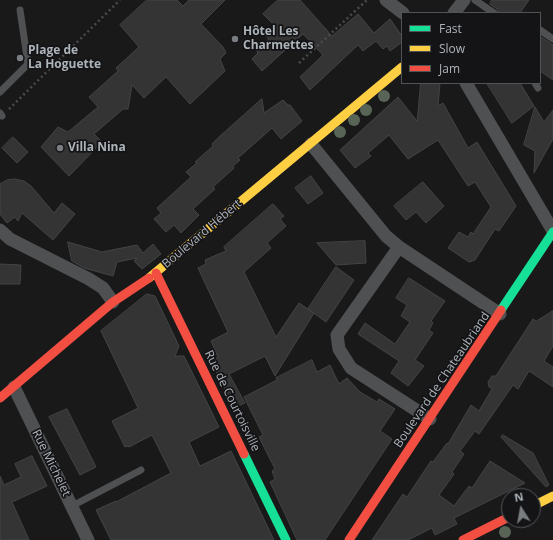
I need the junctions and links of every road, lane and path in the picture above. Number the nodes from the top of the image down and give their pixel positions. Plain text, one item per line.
1 (120, 0) edge
2 (367, 0) edge
3 (386, 0) edge
4 (464, 0) edge
5 (475, 0) edge
6 (20, 10) dead end
7 (402, 12) edge
8 (455, 12) edge
9 (493, 12) edge
10 (541, 31) edge
11 (553, 39) edge
12 (299, 63) dead end
13 (401, 67) edge
14 (467, 84) edge
15 (0, 92) edge
16 (1, 114) edge
17 (311, 144) junction
18 (0, 230) edge
19 (553, 231) edge
20 (399, 247) junction
21 (156, 273) junction
22 (113, 302) junction
23 (500, 314) junction
24 (14, 387) junction
25 (0, 398) edge
26 (430, 419) junction
27 (141, 470) dead end
28 (553, 496) edge
29 (541, 502) edge
30 (72, 506) junction
31 (501, 521) edge
32 (88, 540) edge
33 (286, 540) edge
34 (349, 540) edge
35 (462, 540) edge

1 - 16 path
2 - 12 path
3 - 7 street
4 - 8 street
5 - 9 lane
6 - 15 lane
10 - 11 lane
13 - 17 street, Boulevard Hébert
14 - 19 street
17 - 20 street
17 - 21 street, Boulevard Hébert
18 - 22 street
19 - 23 street, Boulevard de Chateaubriand
20 - 23 street
20 - 26 street
21 - 22 street, Boulevard Hébert
21 - 33 street, Rue de Courtoisville
22 - 24 street, Boulevard Hébert
23 - 26 street, Boulevard de Chateaubriand
24 - 25 street, Boulevard Hébert
24 - 30 street, Rue Michelet
26 - 34 street, Boulevard de Chateaubriand
27 - 30 lane
28 - 29 street
30 - 32 street, Rue Michelet
31 - 35 street

